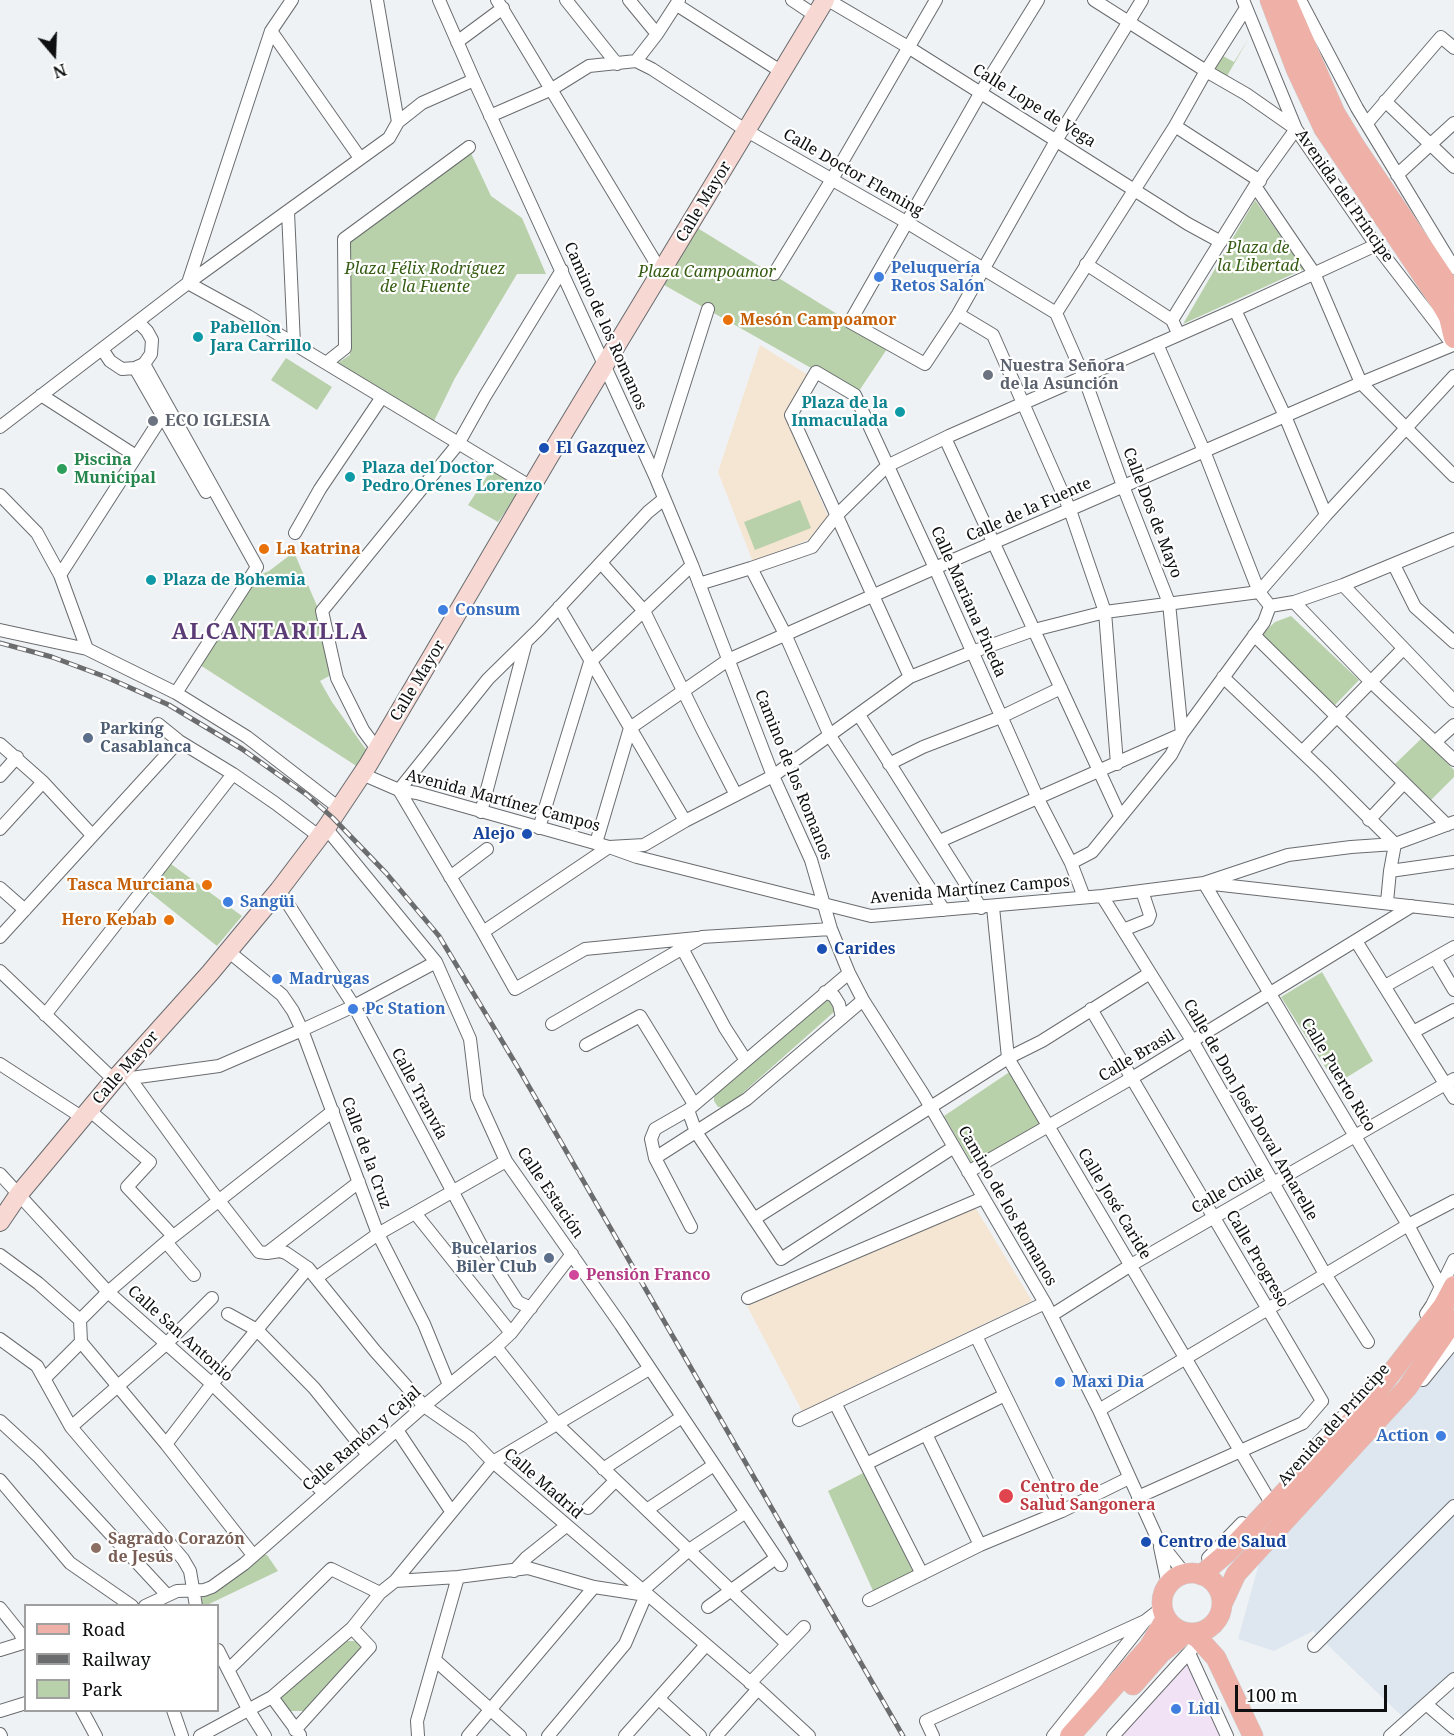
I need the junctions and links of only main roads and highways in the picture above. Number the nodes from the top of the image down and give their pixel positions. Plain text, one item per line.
1 (827, 0) edge
2 (1270, 0) edge
3 (1286, 0) edge
4 (1454, 294) edge
5 (1454, 342) edge
6 (0, 1222) edge
7 (1447, 1287) edge
8 (1454, 1320) edge
9 (1192, 1574) junction
10 (1164, 1613) junction
11 (1220, 1613) junction
12 (1191, 1640) junction
13 (1216, 1658) junction
14 (1070, 1736) edge
15 (1086, 1736) edge
16 (1253, 1736) edge

1 - 6 main road, Calle Mayor
2 - 5 main road, Avenida del Príncipe
3 - 4 main road
7 - 9 main road, Avenida del Príncipe
8 - 11 main road, Avenida del Príncipe
9 - 10 main road
9 - 11 main road
10 - 12 main road
10 - 14 main road
11 - 12 main road
11 - 13 main road
12 - 13 main road
12 - 15 main road
13 - 16 main road

